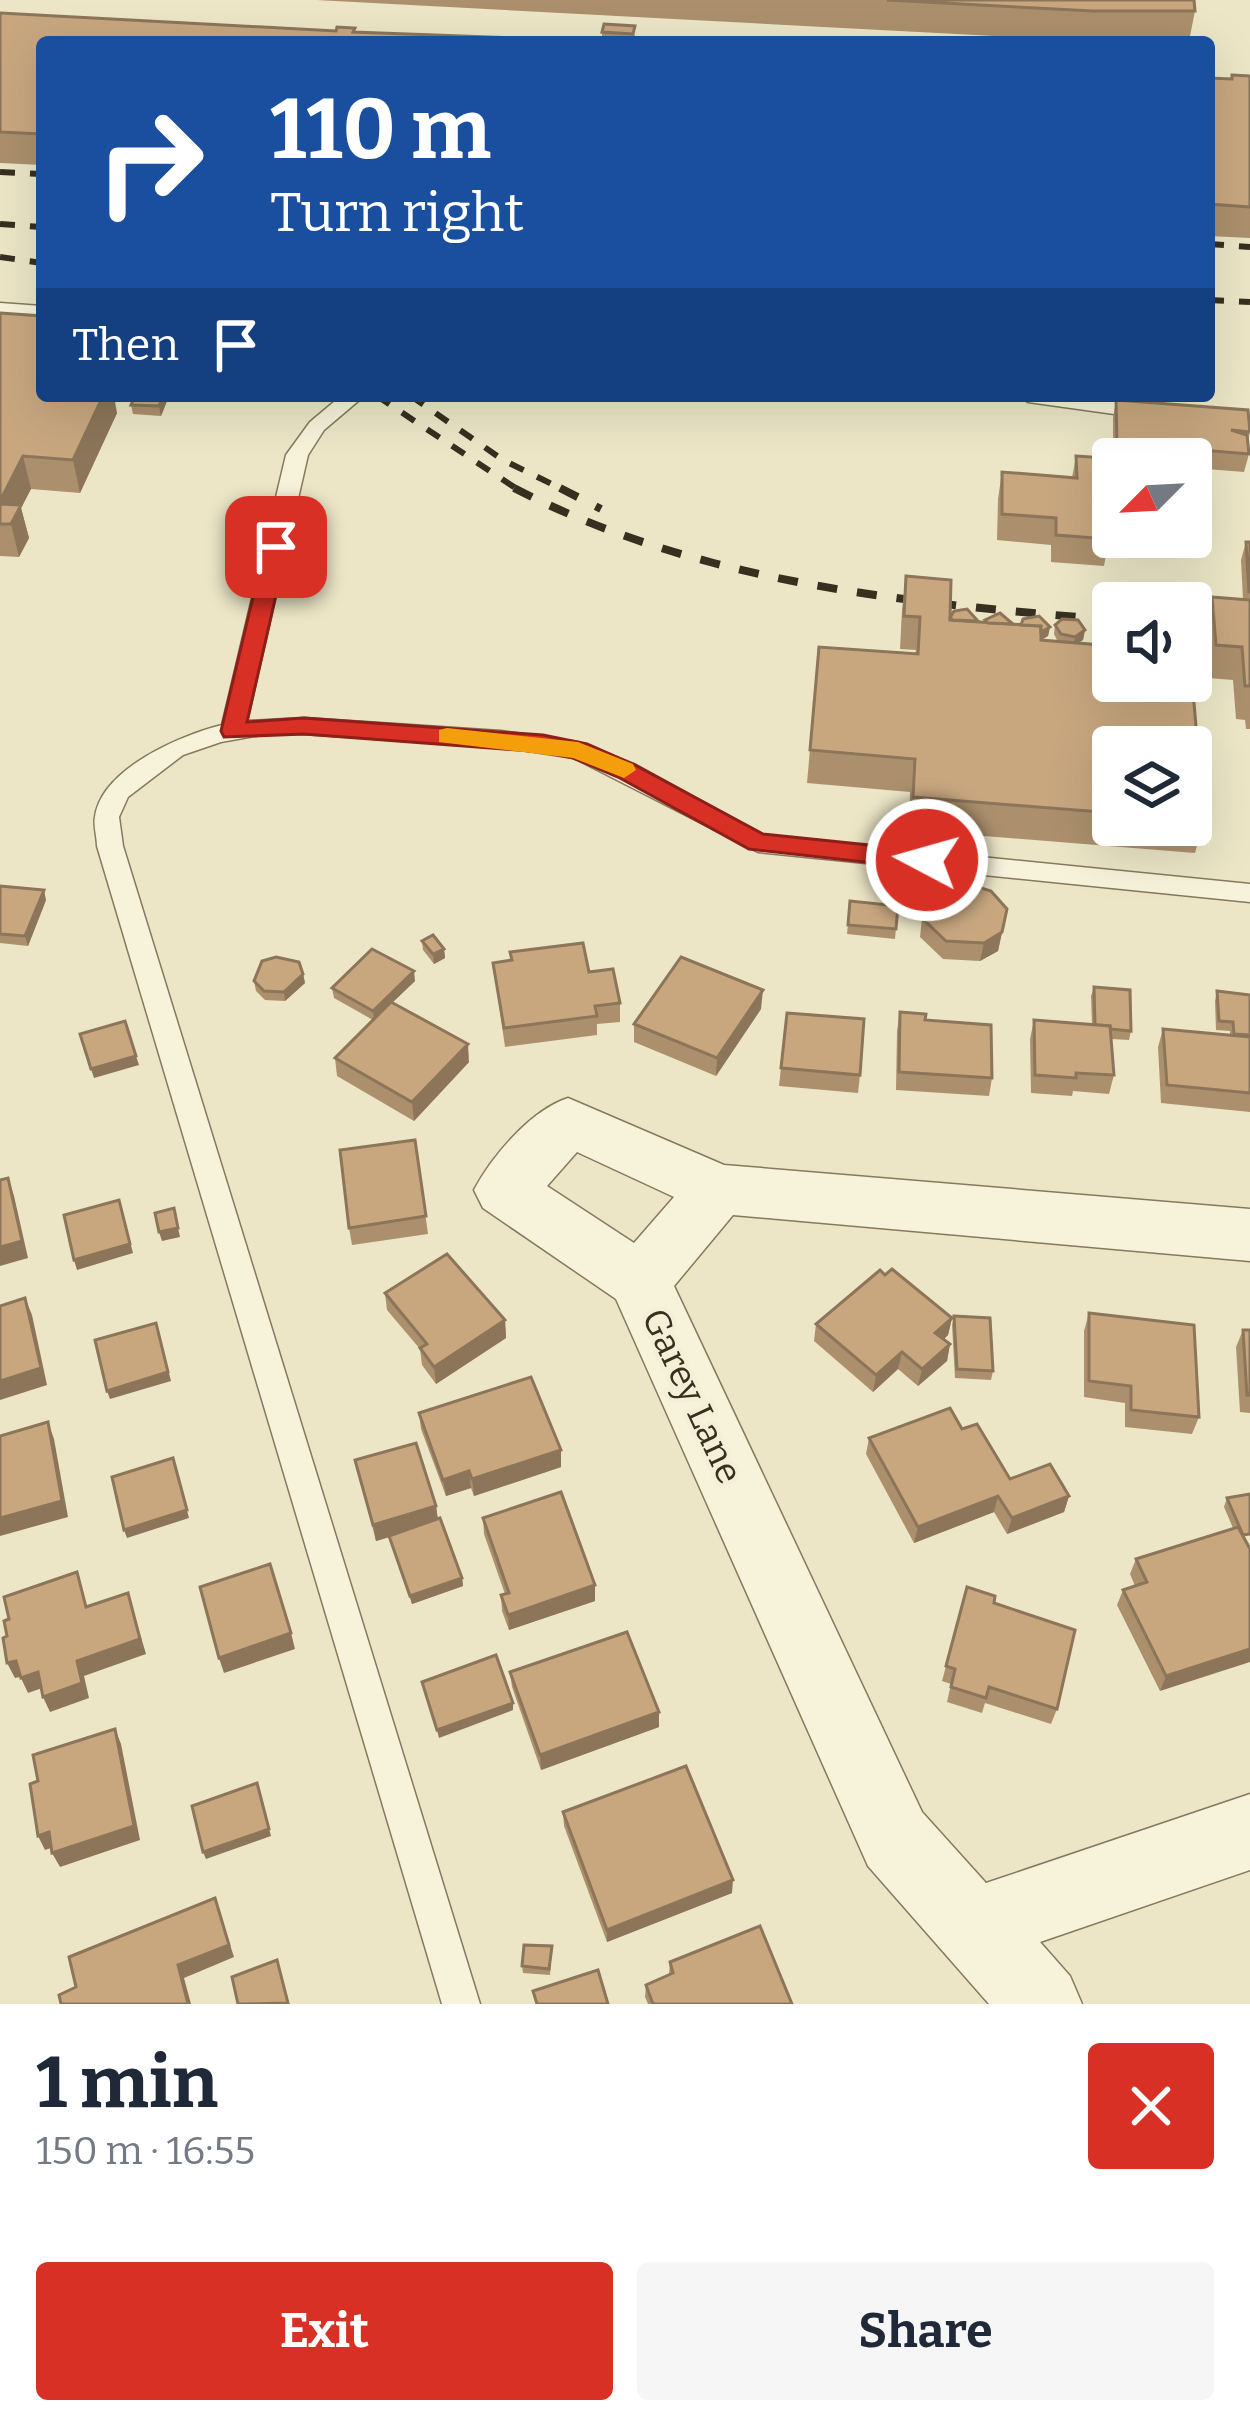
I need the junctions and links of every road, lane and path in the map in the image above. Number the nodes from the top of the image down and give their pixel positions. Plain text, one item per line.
1 (0, 309) edge
2 (36, 312) edge
3 (1062, 402) edge
4 (345, 403) edge
5 (1174, 414) edge
6 (233, 731) junction
7 (1250, 893) edge
8 (718, 1189) junction
9 (1250, 1235) edge
10 (640, 1281) junction
11 (1250, 1832) edge
12 (974, 1926) junction
13 (461, 2004) edge
14 (1042, 2004) edge

1 - 2 lane
3 - 5 lane
4 - 6 lane
6 - 7 lane
6 - 13 lane
8 - 9 street
8 - 10 street, Garey Lane
8 - 10 street
10 - 12 street, Garey Lane
11 - 12 street
12 - 14 street, Garey Lane

